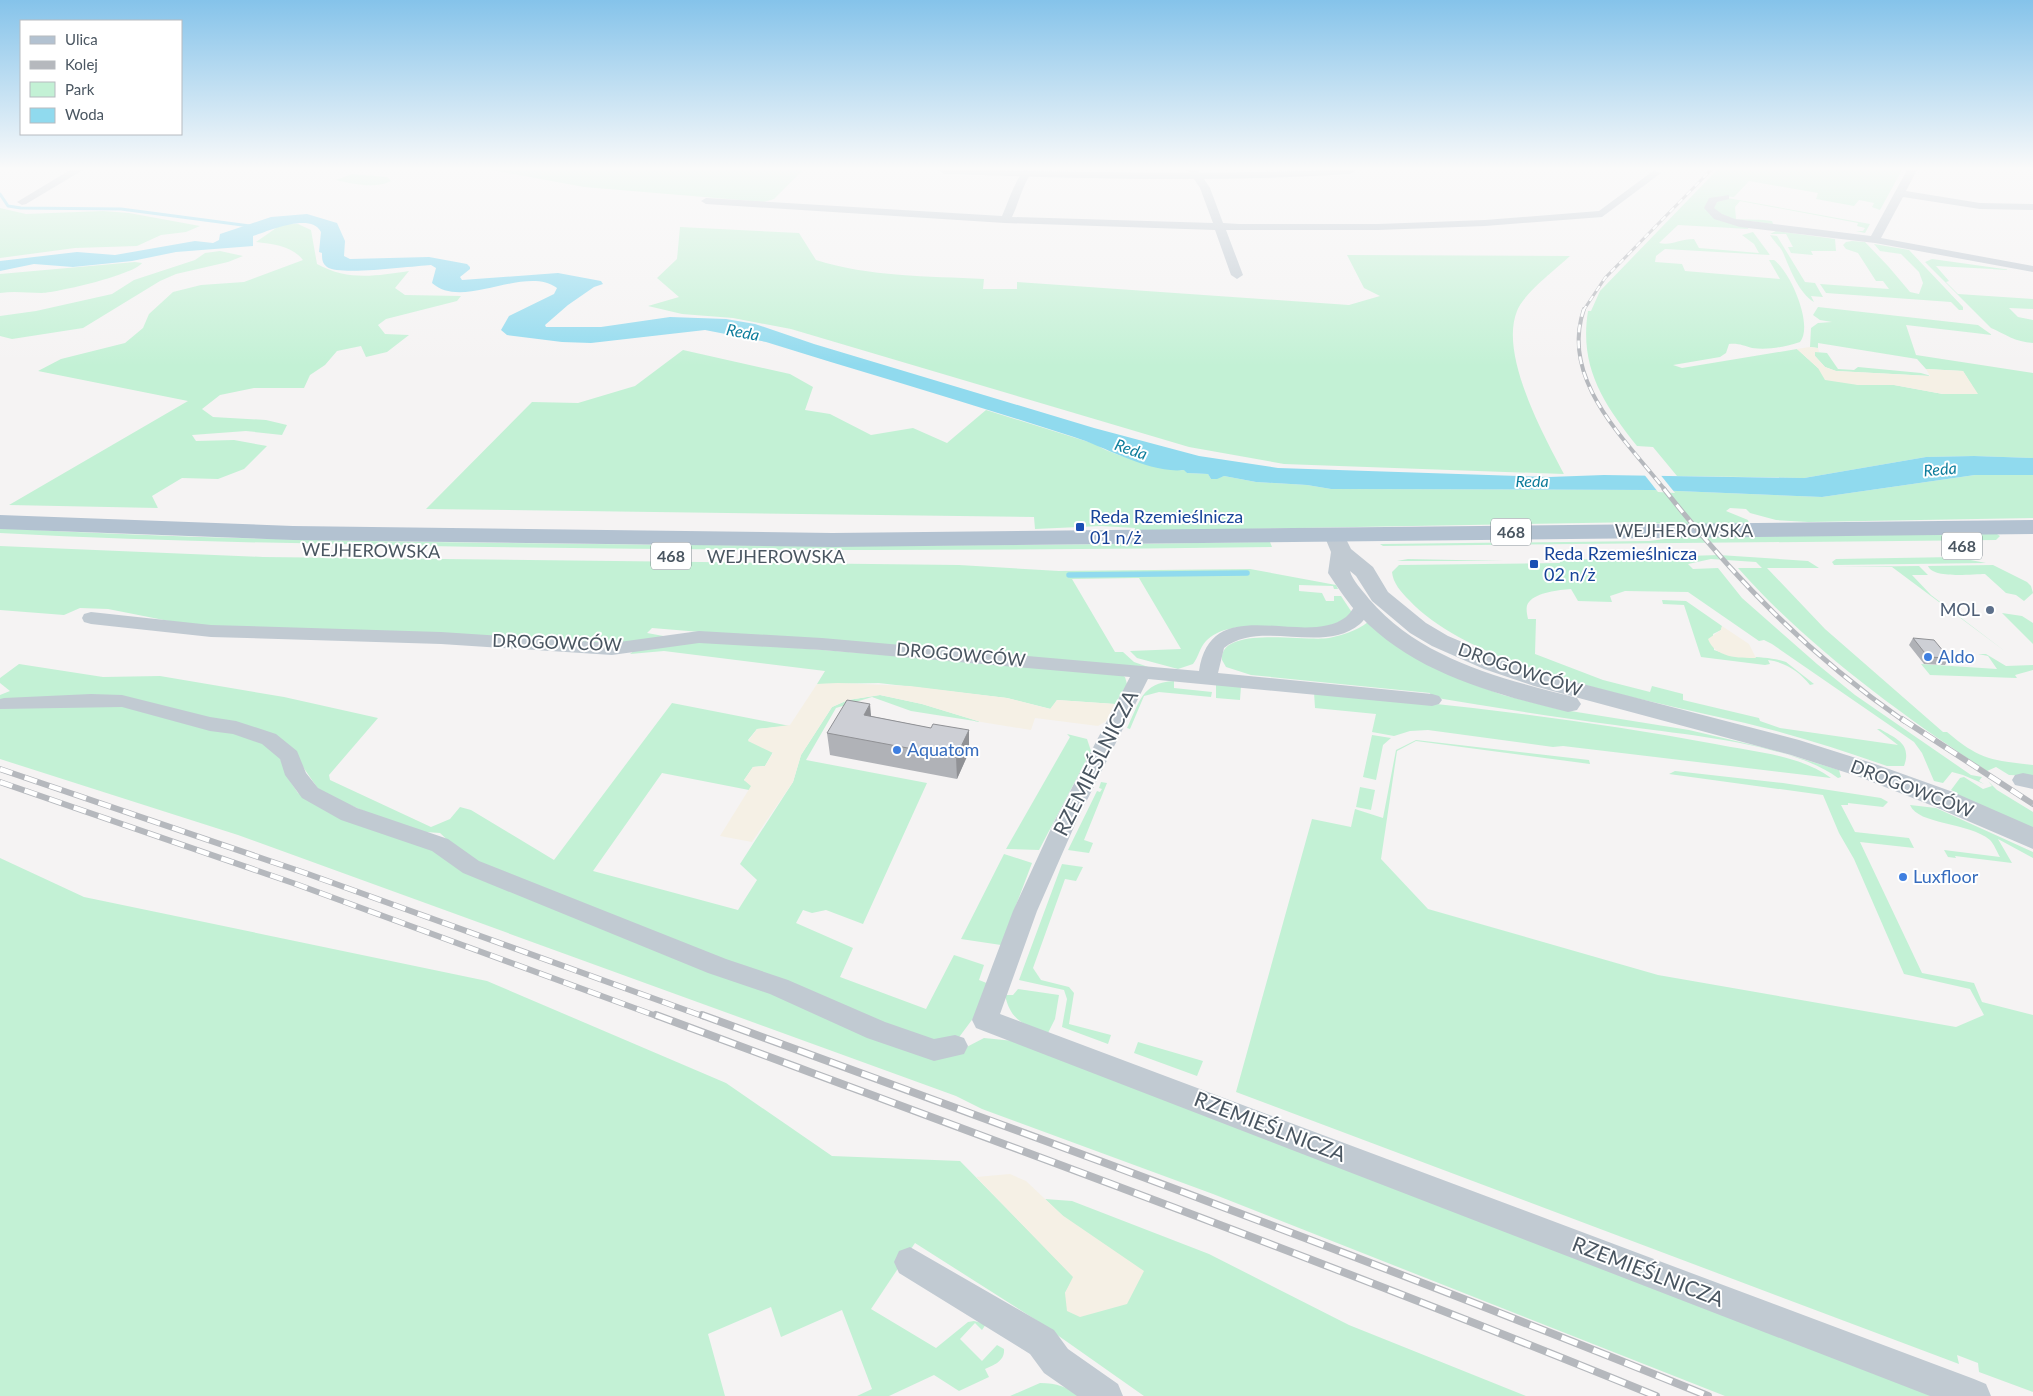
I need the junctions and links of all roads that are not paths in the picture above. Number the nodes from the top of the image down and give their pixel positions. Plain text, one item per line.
1 (1223, 235) edge
2 (1831, 235) edge
3 (1877, 235) edge
4 (1874, 240) junction
5 (2033, 269) edge
6 (1237, 275) dead end
7 (0, 522) edge
8 (2033, 527) edge
9 (0, 539) edge
10 (1339, 544) junction
11 (2033, 545) edge
12 (1364, 605) junction
13 (91, 618) dead end
14 (1142, 672) junction
15 (1208, 678) junction
16 (1432, 700) dead end
17 (4, 704) dead end
18 (1702, 724) junction
19 (2033, 839) edge
20 (955, 1046) dead end
21 (910, 1262) dead end
22 (1106, 1396) edge
23 (1974, 1396) edge

1 - 6 street
2 - 4 street
3 - 4 street
4 - 5 street
7 - 10 main road, WEJHEROWSKA / 468
8 - 10 main road, WEJHEROWSKA / 468
9 - 10 main road, WEJHEROWSKA / 468
10 - 11 main road, WEJHEROWSKA / 468
10 - 12 street, DROGOWCÓW
10 - 18 street, DROGOWCÓW
12 - 15 street
12 - 18 street, DROGOWCÓW
13 - 14 street, DROGOWCÓW
14 - 15 street, RZEMIEŚLNICZA
14 - 23 street, RZEMIEŚLNICZA
15 - 16 street
17 - 20 street
18 - 19 street, DROGOWCÓW
21 - 22 street

